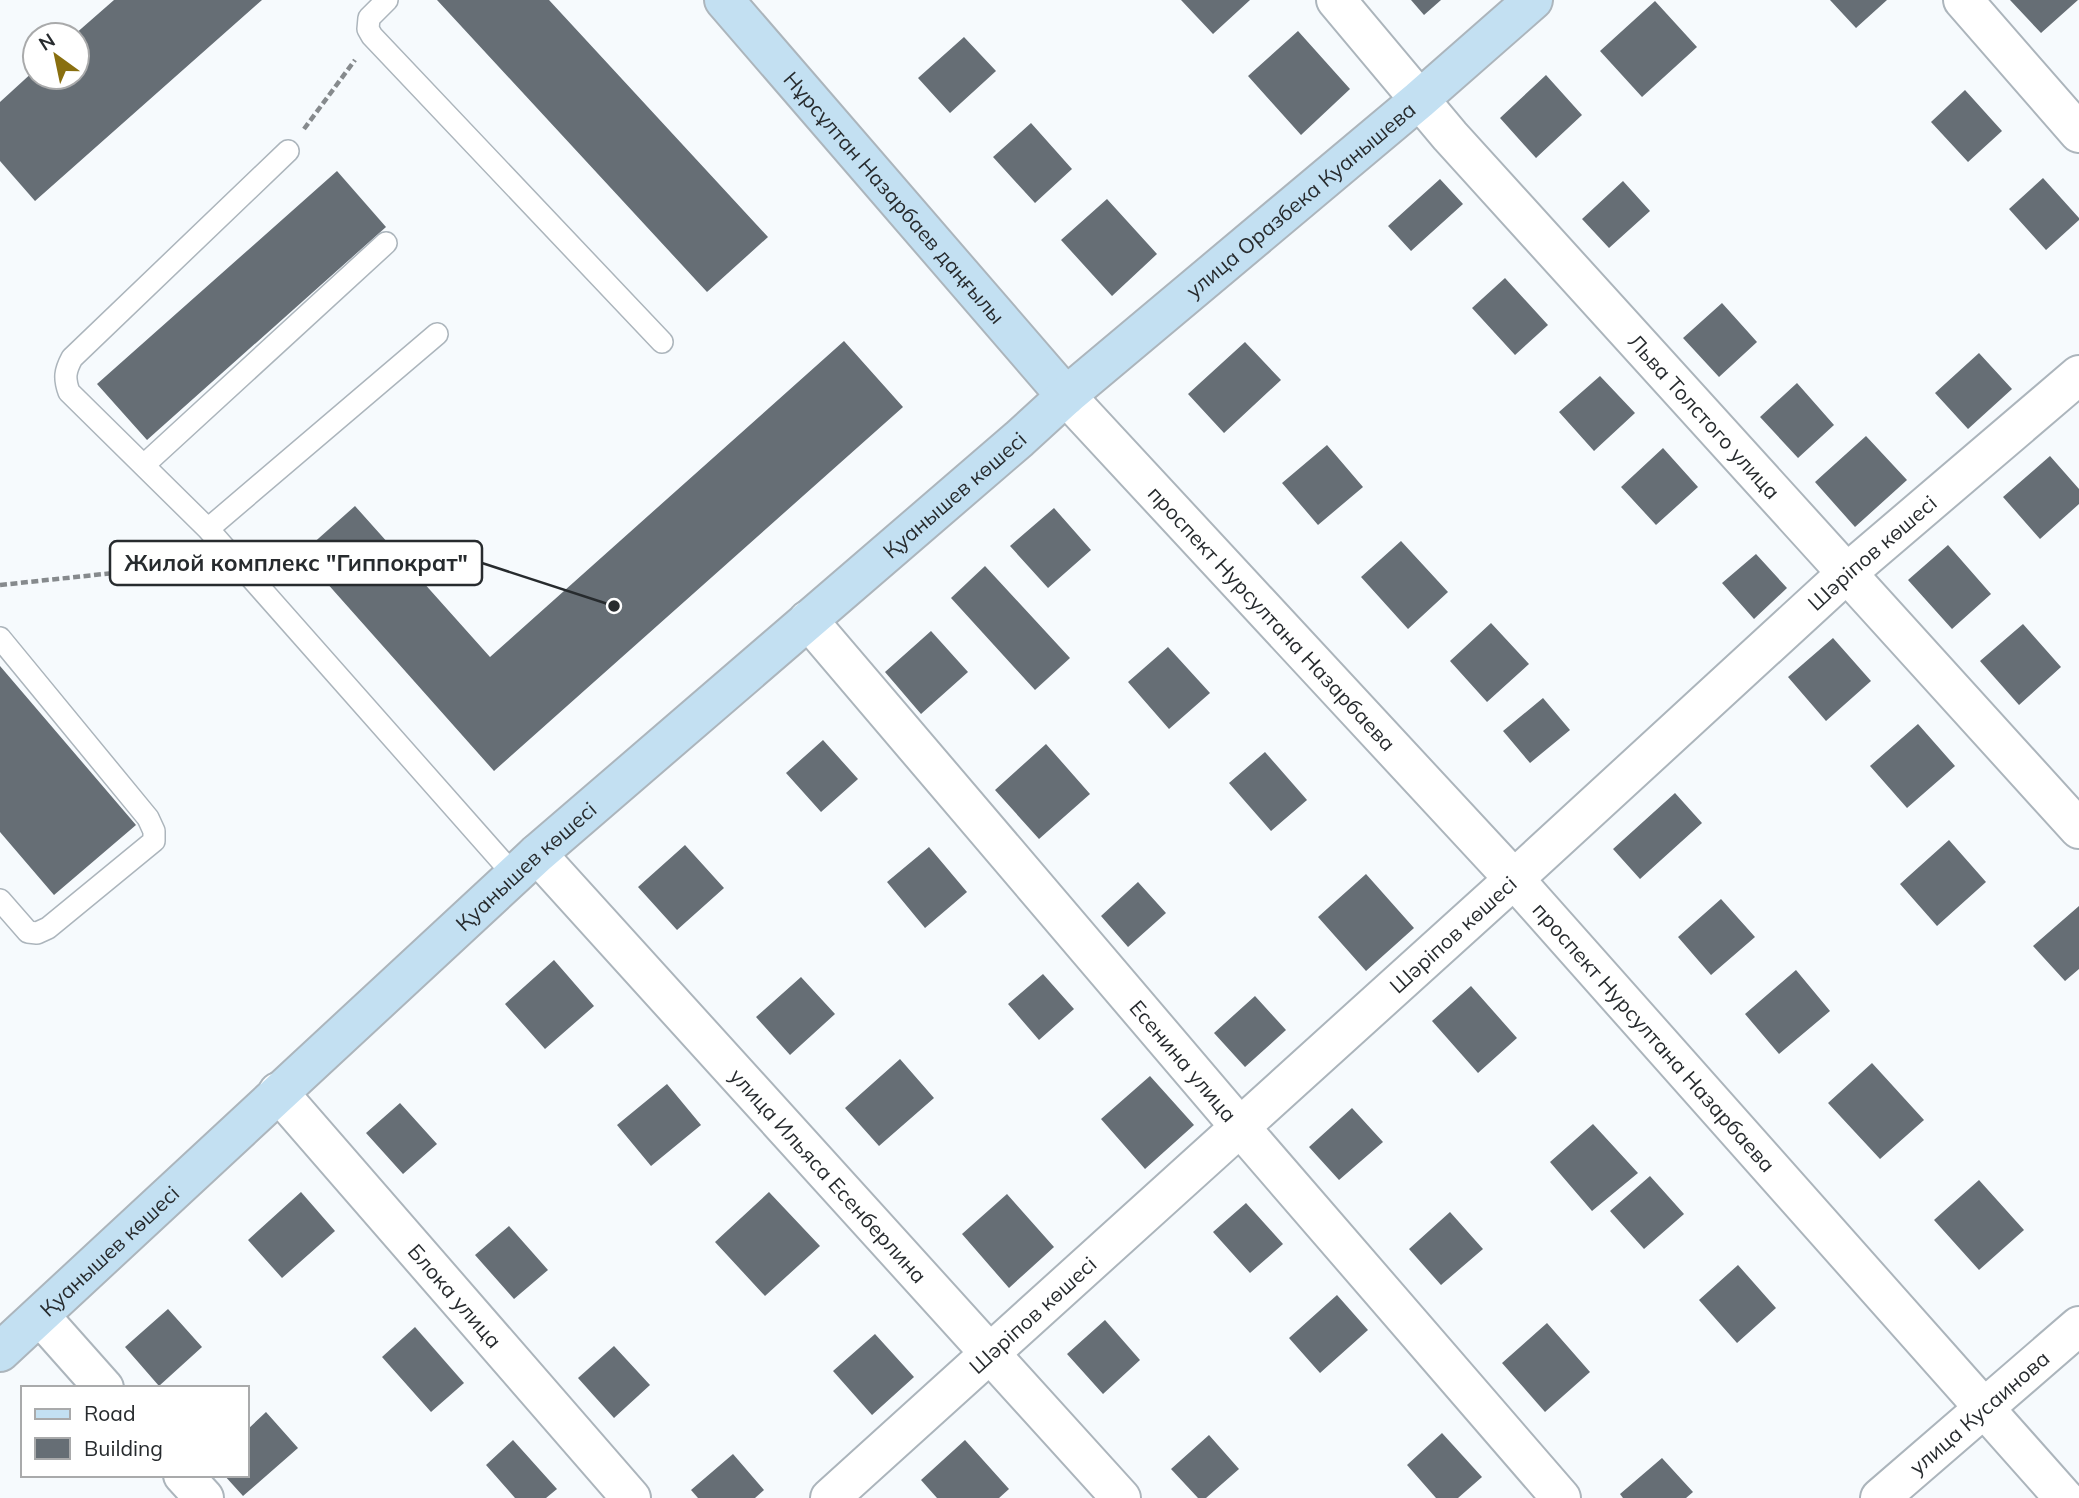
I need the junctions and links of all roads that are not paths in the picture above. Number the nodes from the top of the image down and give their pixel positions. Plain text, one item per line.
1 (387, 0) edge
2 (724, 0) edge
3 (1336, 0) edge
4 (1533, 0) edge
5 (1963, 0) edge
6 (1419, 100) junction
7 (2079, 133) edge
8 (288, 150) road end
9 (386, 243) dead end
10 (437, 334) dead end
11 (662, 342) dead end
12 (2079, 375) edge
13 (1066, 396) junction
14 (144, 465) junction
15 (208, 529) junction
16 (1847, 573) junction
17 (808, 620) junction
18 (0, 638) edge
19 (2079, 829) edge
20 (526, 864) junction
21 (1514, 879) junction
22 (0, 900) edge
23 (278, 1092) junction
24 (1240, 1127) junction
25 (40, 1316) junction
26 (2079, 1326) edge
27 (0, 1352) edge
28 (989, 1353) junction
29 (102, 1386) edge
30 (1985, 1409) junction
31 (185, 1477) edge
32 (204, 1498) edge
33 (631, 1498) edge
34 (830, 1498) edge
35 (1121, 1498) edge
36 (1561, 1498) edge
37 (1880, 1498) edge
38 (2064, 1498) edge

1 - 11 lane
2 - 13 street, Нұрсұлтан Назарбаев даңғылы
3 - 6 street, Льва Толстого улица
4 - 6 street, улица Оразбека Куанышева
5 - 7 street
6 - 13 street, улица Оразбека Куанышева
6 - 16 street, Льва Толстого улица
8 - 14 lane
9 - 14 lane
10 - 15 lane
12 - 16 street, Шәріпов көшесі
13 - 17 street, Қуанышев көшесі
13 - 21 street, проспект Нурсултана Назарбаева
14 - 15 lane
15 - 20 lane
16 - 19 street, Льва Толстого улица
16 - 21 street, Шәріпов көшесі
17 - 20 street, Қуанышев көшесі
17 - 24 street, Есенина улица
18 - 22 lane
20 - 23 street, Қуанышев көшесі
20 - 28 street, улица Ильяса Есенберлина
21 - 24 street, Шәріпов көшесі
21 - 30 street, проспект Нурсултана Назарбаева
23 - 25 street, Қуанышев көшесі
23 - 33 street, Блока улица
24 - 28 street, Шәріпов көшесі
24 - 36 street, Есенина улица
25 - 27 street, Қуанышев көшесі
25 - 29 street
26 - 30 street, улица Кусаинова
28 - 34 street, Шәріпов көшесі
28 - 35 street, улица Ильяса Есенберлина
30 - 37 street, улица Кусаинова
30 - 38 street, проспект Нурсултана Назарбаева
31 - 32 street

